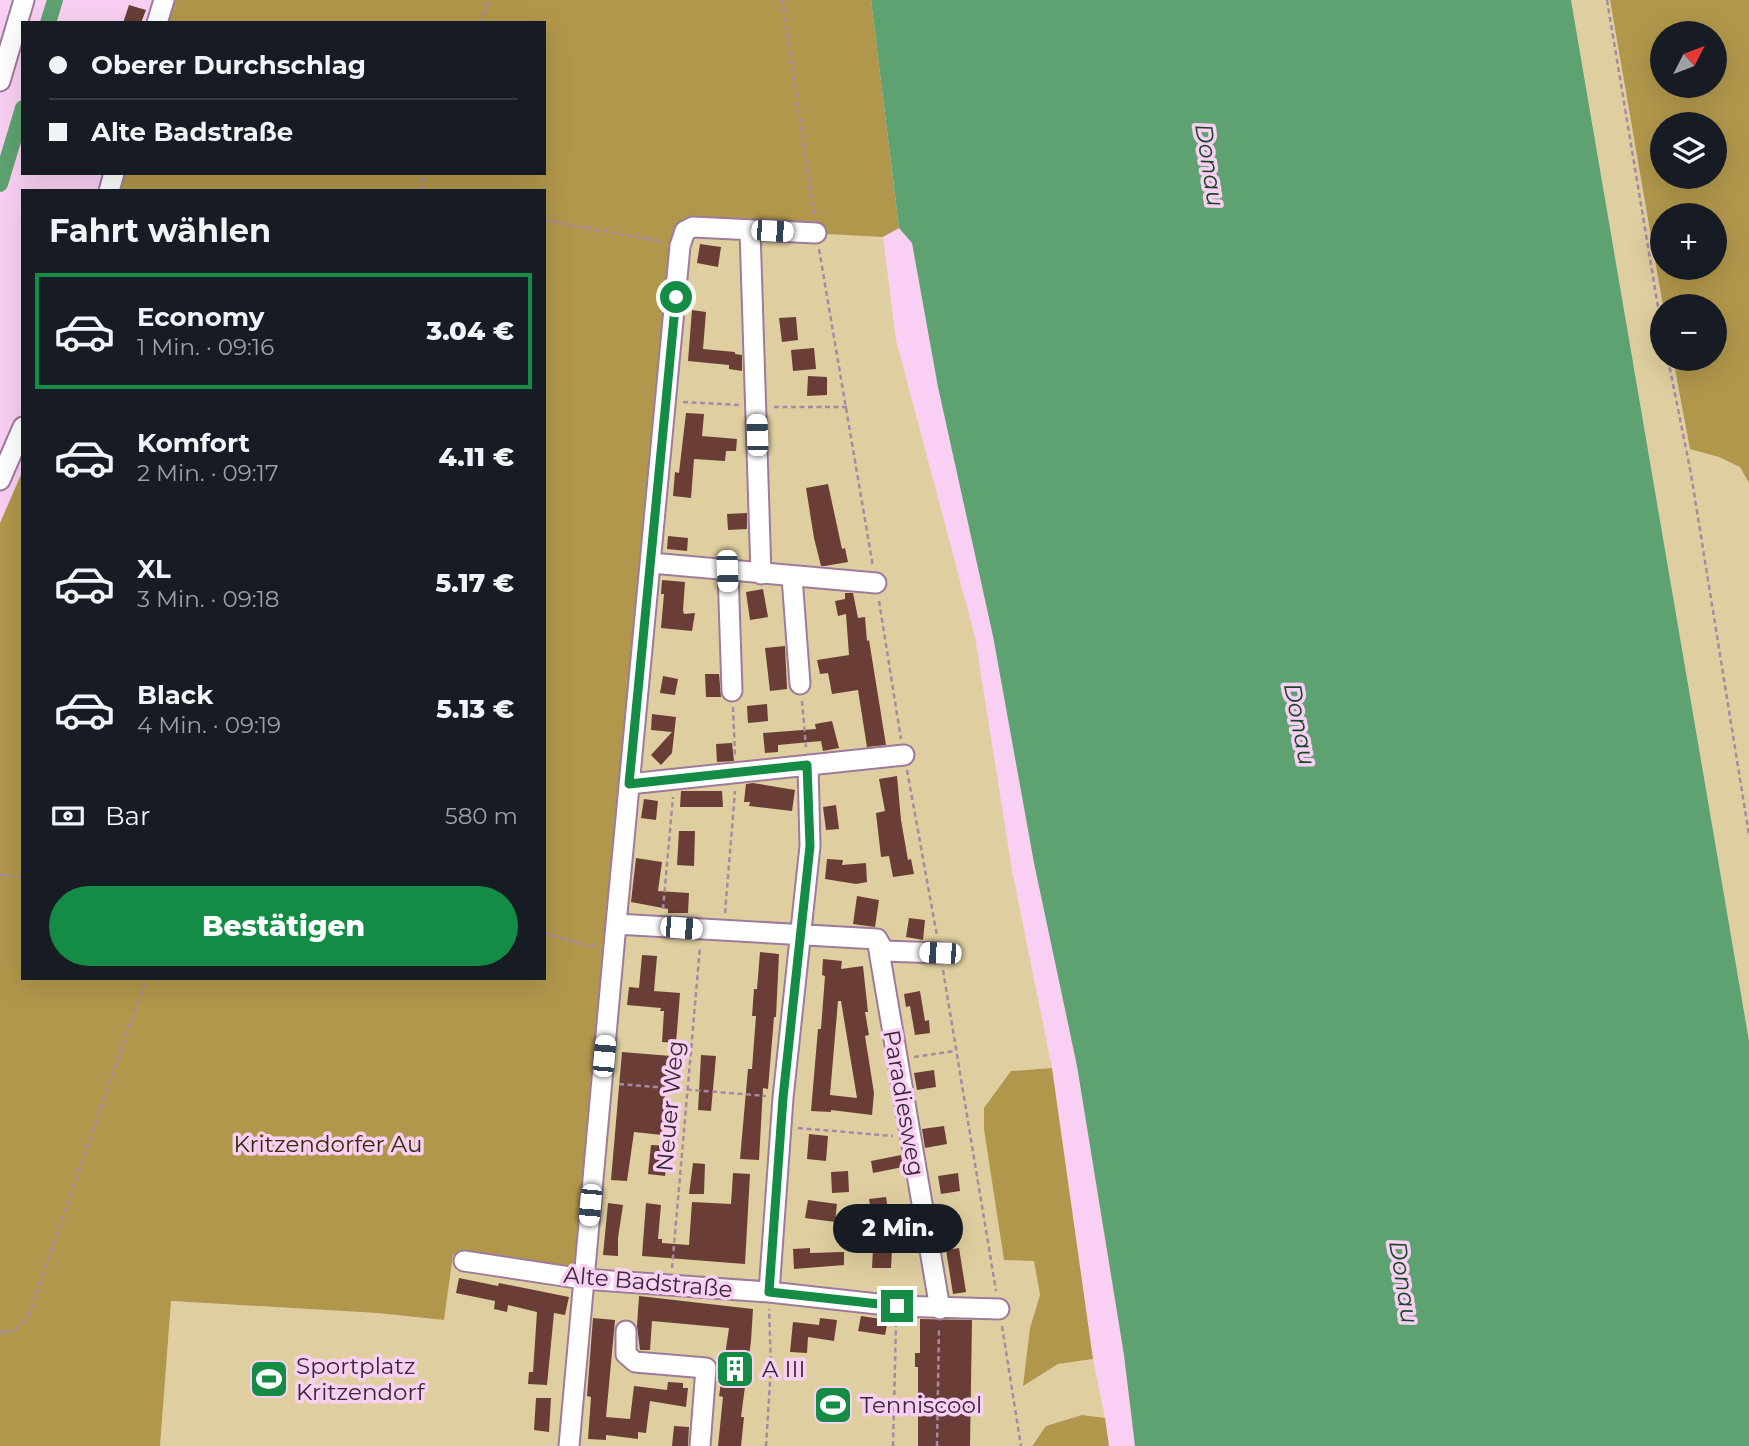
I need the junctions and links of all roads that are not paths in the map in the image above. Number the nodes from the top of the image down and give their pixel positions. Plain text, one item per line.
1 (24, 0) edge
2 (164, 0) edge
3 (158, 21) edge
4 (0, 82) edge
5 (750, 230) junction
6 (816, 233) road end
7 (21, 432) edge
8 (0, 480) edge
9 (650, 564) junction
10 (727, 571) junction
11 (761, 574) junction
12 (792, 577) junction
13 (876, 583) dead end
14 (800, 684) road end
15 (732, 691) road end
16 (904, 755) dead end
17 (807, 765) junction
18 (629, 784) junction
19 (616, 923) junction
20 (802, 935) junction
21 (877, 939) junction
22 (940, 953) dead end
23 (464, 1261) dead end
24 (583, 1279) junction
25 (769, 1292) junction
26 (940, 1308) junction
27 (999, 1310) road end
28 (626, 1331) dead end
29 (569, 1446) edge
30 (700, 1446) edge

1 - 4 street
2 - 3 street
5 - 6 street
5 - 9 street
5 - 11 street
7 - 8 street
9 - 10 street
9 - 18 street
10 - 11 street
10 - 15 street
11 - 12 street
12 - 13 street
12 - 14 street
16 - 17 street
17 - 18 street
17 - 20 street
18 - 19 street
19 - 20 street
19 - 24 street
20 - 21 street
20 - 25 street
21 - 22 street
21 - 26 street, Paradiesweg
23 - 24 street, Alte Badstraße
24 - 25 street, Alte Badstraße
24 - 29 street
25 - 26 street, Alte Badstraße
26 - 27 street, Alte Badstraße
28 - 30 street

